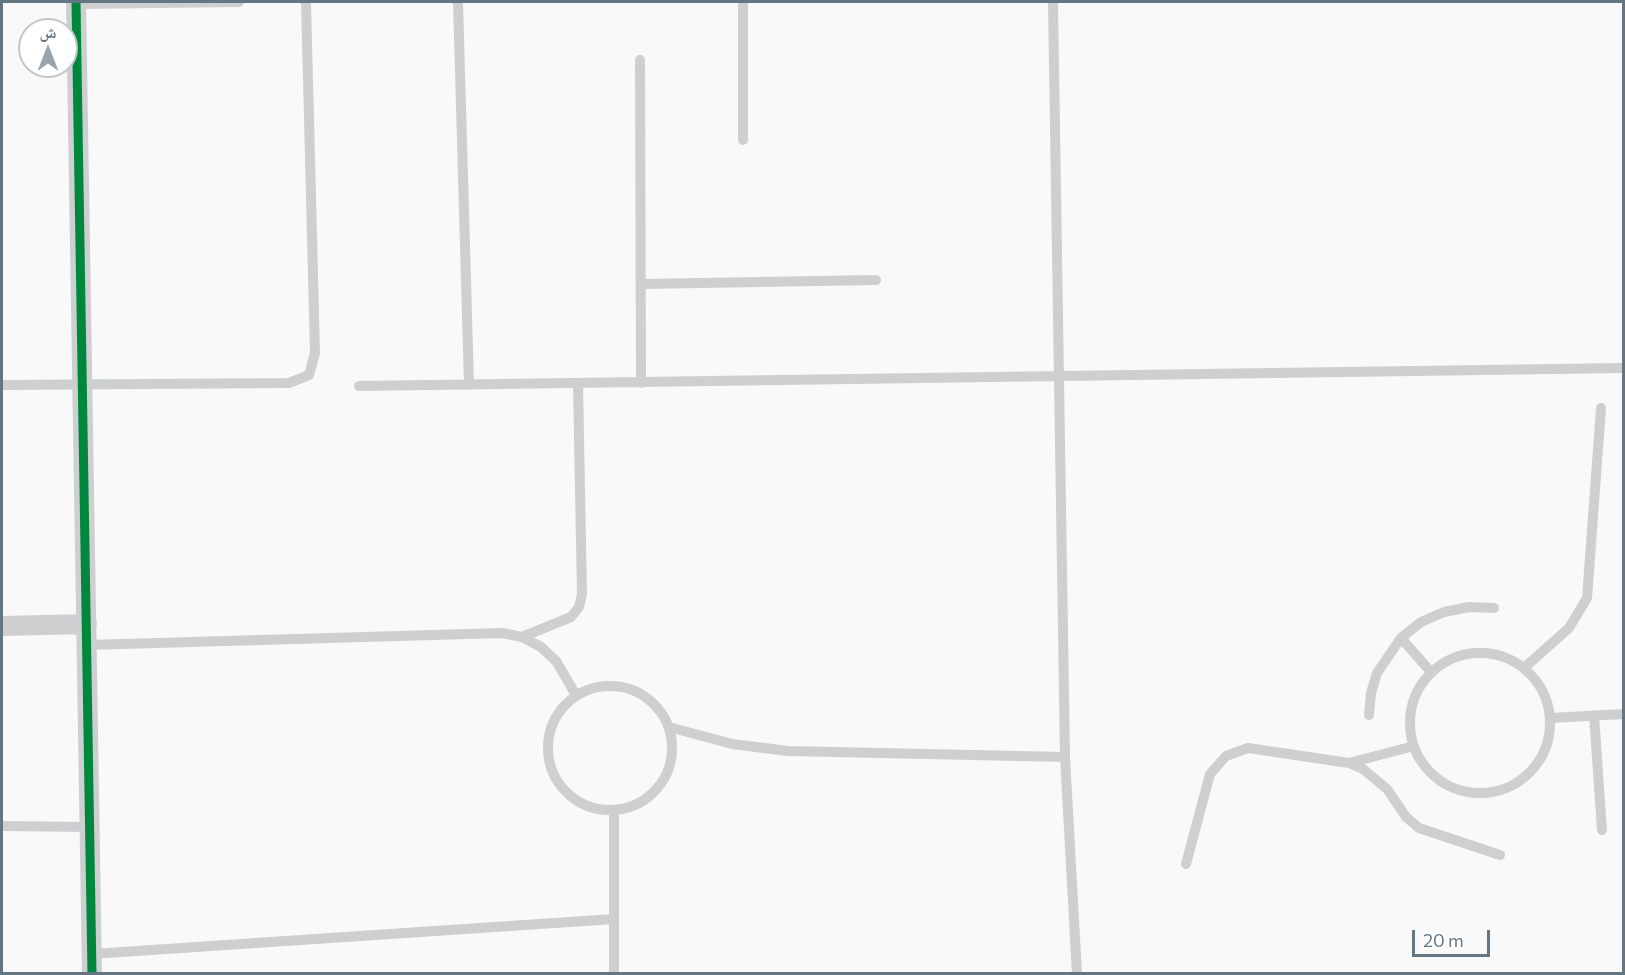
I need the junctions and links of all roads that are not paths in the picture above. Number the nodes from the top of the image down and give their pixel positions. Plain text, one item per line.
1 (239, 2) edge
2 (306, 2) edge
3 (458, 2) edge
4 (743, 2) edge
5 (1053, 2) edge
6 (76, 3) edge
7 (640, 60) dead end
8 (743, 140) dead end
9 (876, 280) dead end
10 (641, 284) junction
11 (1623, 368) edge
12 (1057, 377) junction
13 (641, 383) junction
14 (578, 384) junction
15 (2, 385) edge
16 (83, 385) junction
17 (469, 385) junction
18 (359, 386) dead end
19 (1601, 408) dead end
20 (1494, 608) dead end
21 (87, 624) junction
22 (2, 626) edge
23 (522, 638) junction
24 (1401, 638) junction
25 (88, 645) junction
26 (1524, 668) junction
27 (1431, 672) junction
28 (576, 695) junction
29 (1623, 714) edge
30 (1369, 715) dead end
31 (1594, 716) junction
32 (1550, 718) junction
33 (669, 728) junction
34 (1414, 746) junction
35 (1065, 757) junction
36 (1349, 763) junction
37 (614, 810) junction
38 (2, 826) edge
39 (90, 826) junction
40 (1602, 830) dead end
41 (1500, 855) dead end
42 (1186, 864) dead end
43 (614, 919) junction
44 (92, 964) edge
45 (614, 974) edge
46 (1077, 974) edge

1 - 6 lane
2 - 16 lane
3 - 17 lane
4 - 8 lane
5 - 12 lane
6 - 16 street
7 - 10 lane
9 - 10 lane
10 - 13 lane
11 - 12 lane
12 - 13 lane
12 - 35 lane
13 - 14 lane
14 - 17 lane
14 - 23 lane
15 - 16 lane
16 - 21 street
17 - 18 lane
19 - 26 lane
20 - 24 lane
21 - 22 street
21 - 25 street
23 - 25 lane
23 - 28 lane
24 - 27 lane
24 - 30 lane
25 - 39 street
26 - 27 lane
26 - 32 lane
27 - 34 lane
28 - 33 lane
28 - 37 lane
29 - 31 lane
31 - 32 lane
31 - 40 lane
32 - 34 lane
33 - 35 lane
33 - 37 lane
34 - 36 lane
35 - 46 lane
36 - 41 lane
36 - 42 lane
37 - 43 lane
38 - 39 lane
39 - 44 street
43 - 44 lane
43 - 45 lane

